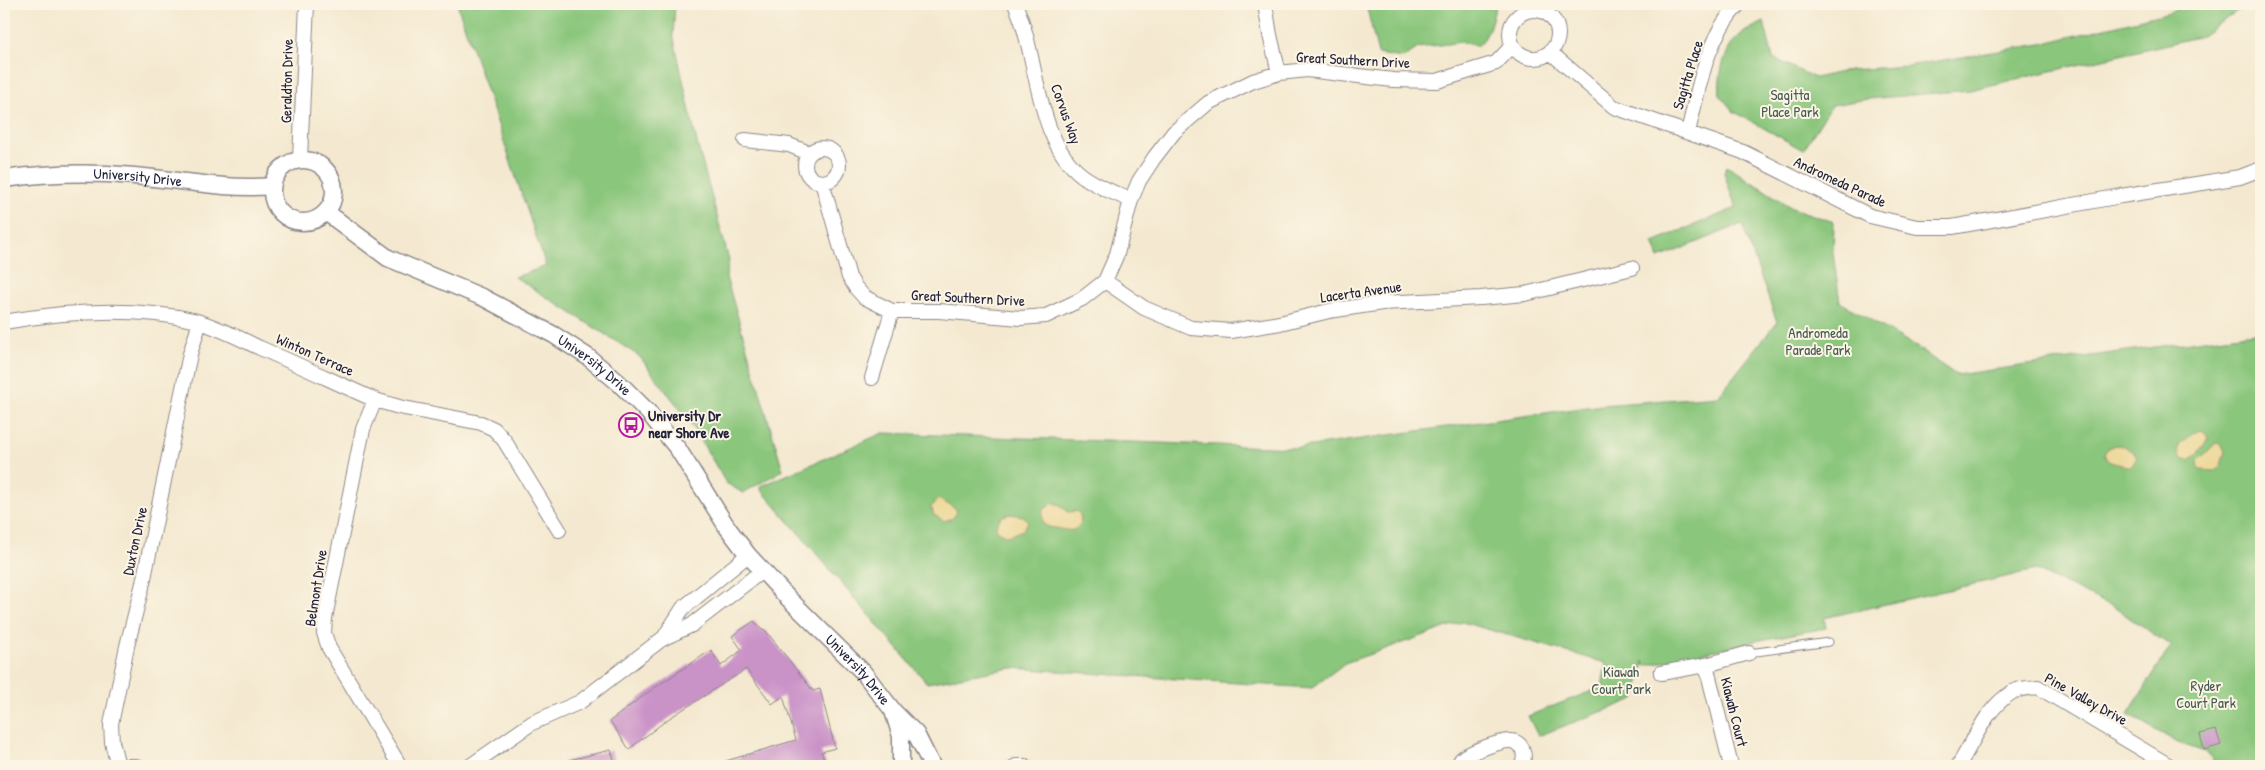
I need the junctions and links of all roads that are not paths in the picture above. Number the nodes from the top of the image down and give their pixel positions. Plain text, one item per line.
1 (307, 4) edge
2 (1015, 4) edge
3 (1266, 4) edge
4 (1739, 4) edge
5 (1550, 9) edge
6 (1512, 46) junction
7 (1550, 52) junction
8 (1279, 73) junction
9 (1688, 132) junction
10 (744, 140) dead end
11 (809, 153) junction
12 (300, 159) junction
13 (2261, 169) edge
14 (4, 179) edge
15 (822, 182) junction
16 (272, 186) junction
17 (1131, 200) junction
18 (326, 212) junction
19 (1632, 268) dead end
20 (1105, 281) junction
21 (892, 311) junction
22 (4, 322) edge
23 (200, 322) junction
24 (872, 378) dead end
25 (375, 400) junction
26 (559, 530) dead end
27 (748, 555) junction
28 (762, 572) junction
29 (662, 639) junction
30 (1829, 642) dead end
31 (1749, 653) joint
32 (1706, 665) junction
33 (1661, 673) dead end
34 (894, 712) junction
35 (118, 766) edge
36 (126, 766) edge
37 (136, 766) edge
38 (400, 766) edge
39 (470, 766) edge
40 (901, 766) edge
41 (932, 766) edge
42 (1016, 766) edge
43 (1025, 766) edge
44 (1458, 766) edge
45 (1521, 766) edge
46 (1731, 766) edge
47 (1958, 766) edge
48 (2170, 766) edge

1 - 12 street, Geraldton Drive
2 - 17 street, Corvus Way
3 - 8 street
4 - 9 street, Sagitta Place
5 - 6 street
5 - 7 street
6 - 7 street
6 - 8 street, Great Southern Drive
7 - 9 street, Andromeda Parade
8 - 17 street, Great Southern Drive
9 - 13 street, Andromeda Parade
10 - 11 street
11 - 15 street
11 - 15 street
12 - 16 street
12 - 18 street
14 - 16 street, University Drive
15 - 21 street, Great Southern Drive
16 - 18 street
17 - 20 street, Great Southern Drive
18 - 27 street, University Drive
19 - 20 street, Lacerta Avenue
20 - 21 street, Great Southern Drive
21 - 24 street
22 - 23 street, Winton Terrace
23 - 25 street, Winton Terrace
23 - 35 street, Duxton Drive
25 - 26 street, Winton Terrace
25 - 38 street, Belmont Drive
27 - 28 street, University Drive
27 - 29 street
28 - 29 street
28 - 34 street, University Drive
29 - 39 street
30 - 31 lane
31 - 32 street, Kiawah Court
32 - 33 street, Kiawah Court
32 - 46 street, Kiawah Court
34 - 40 street, University Drive
34 - 41 street, University Drive
36 - 37 street
42 - 43 street
44 - 45 street
47 - 48 street, Pine Valley Drive

